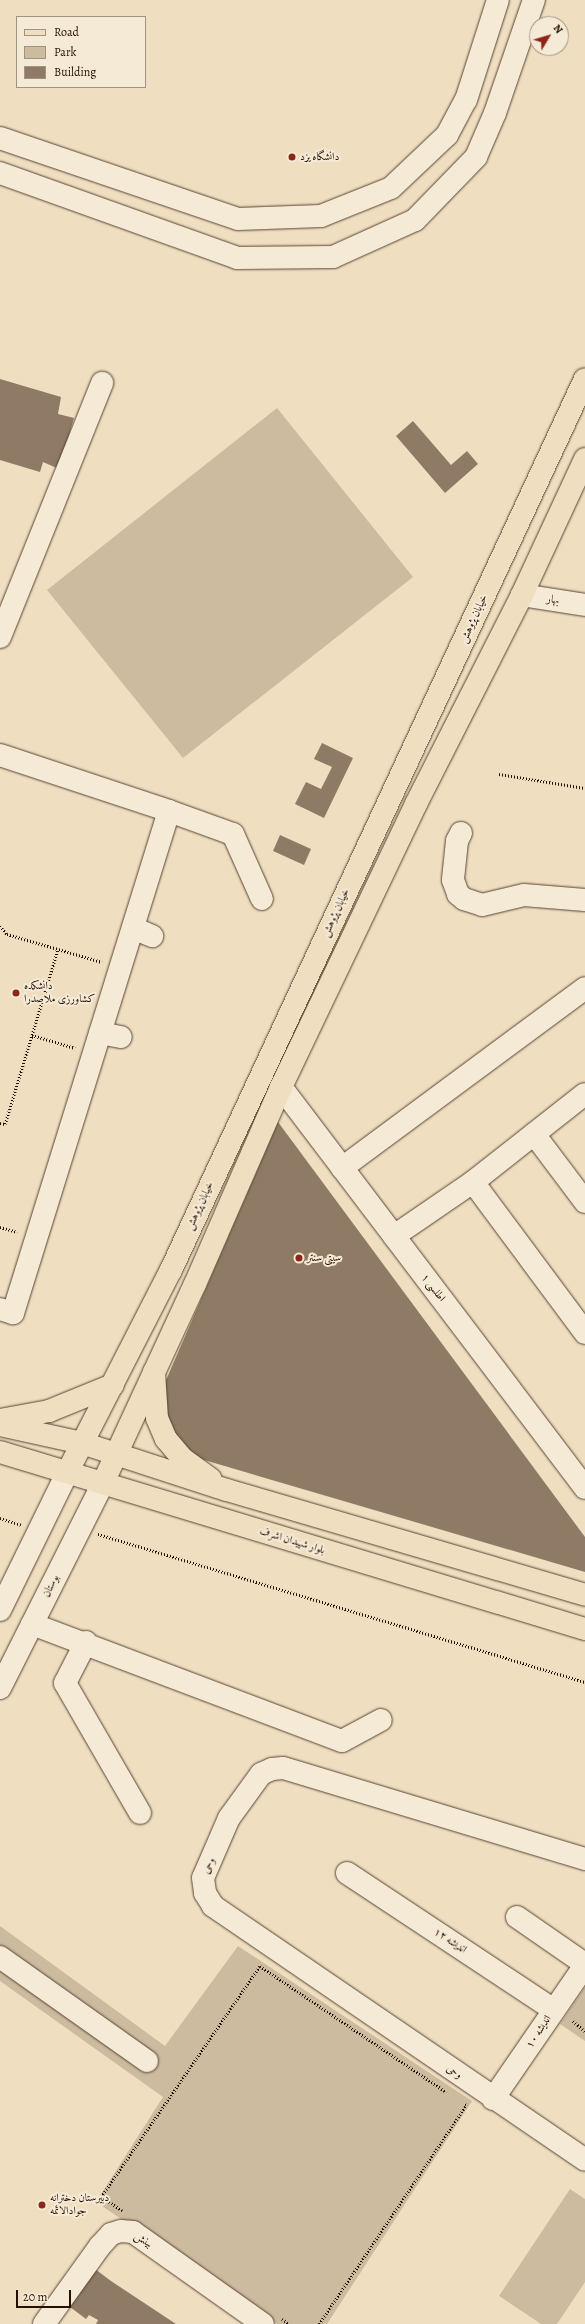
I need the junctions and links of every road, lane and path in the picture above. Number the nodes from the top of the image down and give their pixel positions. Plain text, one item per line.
1 (498, 0) edge
2 (534, 0) edge
3 (0, 138) edge
4 (0, 173) edge
5 (585, 379) edge
6 (102, 383) dead end
7 (585, 459) edge
8 (522, 595) junction
9 (585, 605) edge
10 (0, 637) edge
11 (0, 755) edge
12 (499, 774) dead end
13 (585, 788) edge
14 (169, 811) junction
15 (461, 833) dead end
16 (262, 899) dead end
17 (585, 900) edge
18 (0, 926) edge
19 (58, 949) junction
20 (120, 968) junction
21 (585, 988) edge
22 (100, 1033) junction
23 (32, 1035) junction
24 (121, 1037) dead end
25 (94, 1054) junction
26 (281, 1087) junction
27 (585, 1094) edge
28 (0, 1123) edge
29 (534, 1134) junction
30 (342, 1168) junction
31 (473, 1182) junction
32 (585, 1202) edge
33 (394, 1236) junction
34 (0, 1309) edge
35 (585, 1333) edge
36 (154, 1371) junction
37 (113, 1385) junction
38 (0, 1420) edge
39 (0, 1425) edge
40 (82, 1443) junction
41 (0, 1452) edge
42 (115, 1456) junction
43 (68, 1471) junction
44 (102, 1483) junction
45 (585, 1488) edge
46 (227, 1490) junction
47 (80, 1529) junction
48 (585, 1595) edge
49 (0, 1610) edge
50 (32, 1624) junction
51 (585, 1629) edge
52 (86, 1642) junction
53 (7, 1654) edge
54 (585, 1682) edge
55 (0, 1688) edge
56 (381, 1720) dead end
57 (140, 1813) dead end
58 (585, 1859) edge
59 (347, 1873) dead end
60 (517, 1916) dead end
61 (0, 1956) edge
62 (585, 1964) edge
63 (554, 2010) junction
64 (576, 2016) dead end
65 (585, 2031) edge
66 (147, 2061) dead end
67 (452, 2096) dead end
68 (493, 2099) junction
69 (459, 2101) dead end
70 (585, 2160) edge
71 (101, 2197) dead end
72 (44, 2324) edge
73 (264, 2324) edge
74 (319, 2324) edge

1 - 3 street
2 - 4 street
5 - 37 main road, خیابان پژوهش
6 - 10 street
7 - 8 main road
8 - 9 street, بهار
8 - 26 main road
11 - 14 street
12 - 13 path
14 - 16 street
14 - 20 street
15 - 17 street
18 - 19 path
19 - 20 path
19 - 23 path
20 - 22 street
21 - 30 street
22 - 24 street
22 - 25 street
23 - 25 path
23 - 28 path
25 - 34 street
26 - 30 street, اطلسی ۱
26 - 36 main road
27 - 29 street
29 - 31 street
29 - 32 street
30 - 33 street, اطلسی ۱
31 - 33 street
31 - 35 street
33 - 45 street, اطلسی ۱
36 - 42 main road
36 - 46 main road
37 - 38 main road
37 - 40 main road, خیابان پژوهش
39 - 40 main road
40 - 42 main road
40 - 43 main road, خیابان پژوهش
41 - 43 main road, بلوار شهیدان اشرف
42 - 44 main road
42 - 46 main road
43 - 44 main road, بلوار شهیدان اشرف
43 - 49 street
44 - 47 street, بوستان
44 - 51 main road, بلوار شهیدان اشرف
46 - 48 main road
47 - 50 street, بوستان
47 - 54 path
50 - 52 street
50 - 53 street, بوستان
52 - 56 street
52 - 57 street
53 - 55 street, بوستان
58 - 68 street, وحی
59 - 63 street, اندیشه ۱۲
60 - 62 street
61 - 66 street
62 - 63 street, اندیشه ۱۰
63 - 68 street, اندیشه ۱۰
64 - 65 path
67 - 71 path
68 - 70 street, وحی
69 - 74 path
72 - 73 street, بینش

